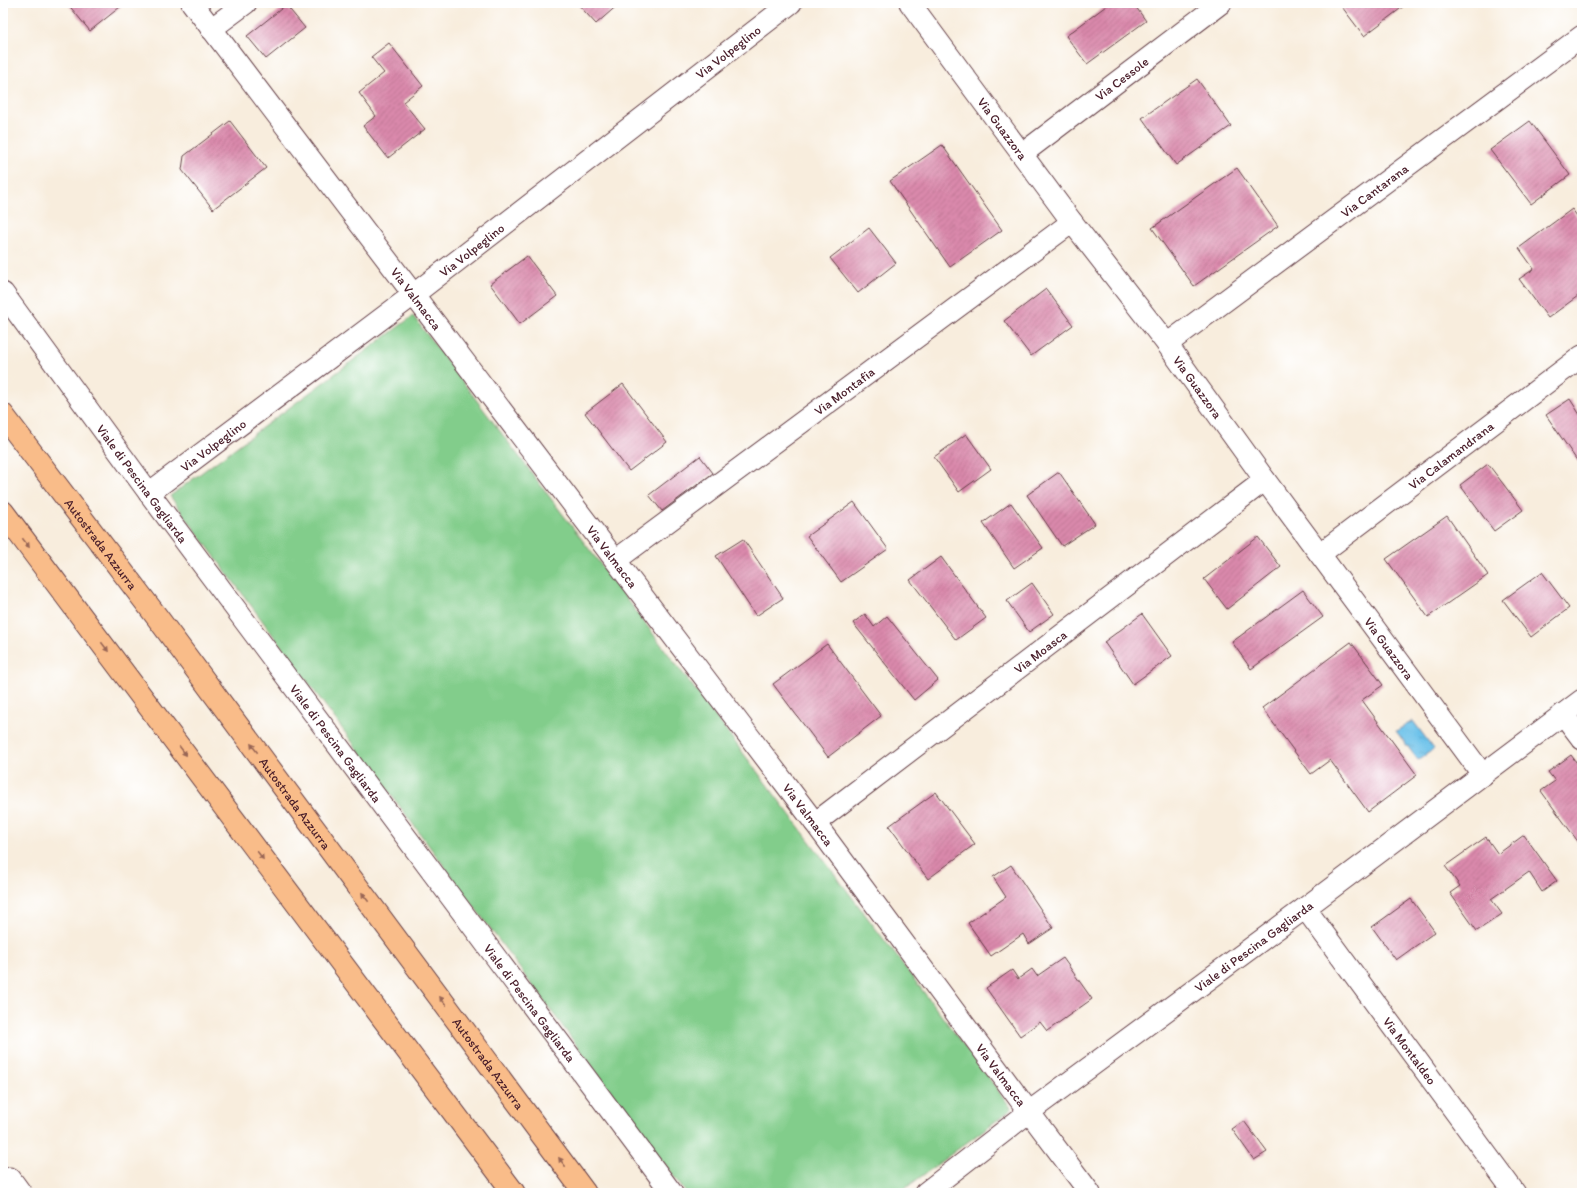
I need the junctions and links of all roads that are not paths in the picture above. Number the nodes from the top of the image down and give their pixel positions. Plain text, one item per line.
1 (192, 3) edge
2 (246, 3) edge
3 (791, 3) edge
4 (910, 3) edge
5 (1221, 3) edge
6 (211, 29) junction
7 (1582, 36) edge
8 (1022, 154) junction
9 (1072, 222) junction
10 (3, 293) edge
11 (413, 295) junction
12 (1167, 344) junction
13 (1582, 356) edge
14 (3, 415) edge
15 (1265, 480) junction
16 (149, 493) junction
17 (3, 512) edge
18 (1320, 554) junction
19 (616, 560) junction
20 (1582, 700) edge
21 (1563, 714) junction
22 (1582, 739) edge
23 (1483, 775) junction
24 (815, 823) junction
25 (1305, 908) junction
26 (1029, 1112) junction
27 (3, 1183) edge
28 (21, 1193) edge
29 (514, 1193) edge
30 (585, 1193) edge
31 (672, 1193) edge
32 (925, 1193) edge
33 (1090, 1193) edge
34 (1516, 1193) edge

1 - 6 street, Via Valmacca
2 - 6 street
3 - 11 street, Via Volpeglino
4 - 8 street, Via Guazzora
5 - 8 street, Via Cessole
6 - 11 street, Via Valmacca
7 - 12 street, Via Cantarana
8 - 9 street, Via Guazzora
9 - 12 street, Via Guazzora
9 - 19 street, Via Montafia
10 - 16 street, Viale di Pescina Gagliarda
11 - 16 street, Via Volpeglino
11 - 19 street, Via Valmacca
12 - 15 street, Via Guazzora
13 - 18 street, Via Calamandrana
30 -> 14 highway, Autostrada Azzurra
15 - 18 street, Via Guazzora
15 - 24 street, Via Moasca
16 - 31 street, Viale di Pescina Gagliarda
17 -> 29 highway
18 - 23 street, Via Guazzora
19 - 24 street, Via Valmacca
20 - 21 street, Viale di Pescina Gagliarda
21 - 22 street
21 - 23 street, Viale di Pescina Gagliarda
23 - 25 street, Viale di Pescina Gagliarda
24 - 26 street, Via Valmacca
25 - 26 street, Viale di Pescina Gagliarda
25 - 34 street, Via Montaldeo
26 - 32 street, Viale di Pescina Gagliarda
26 - 33 street, Via Valmacca
27 - 28 street

